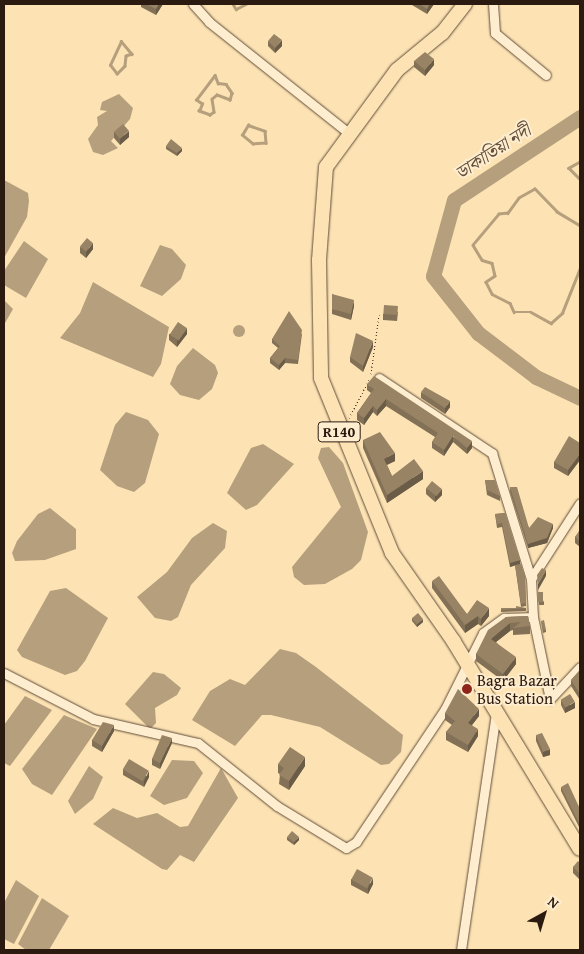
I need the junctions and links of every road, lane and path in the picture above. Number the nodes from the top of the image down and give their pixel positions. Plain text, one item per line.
1 (193, 4) edge
2 (465, 4) edge
3 (493, 4) edge
4 (546, 75) dead end
5 (350, 134) junction
6 (379, 315) dead end
7 (379, 378) edge
8 (338, 430) junction
9 (580, 503) edge
10 (531, 579) junction
11 (533, 617) junction
12 (465, 662) junction
13 (580, 667) edge
14 (4, 673) edge
15 (496, 712) junction
16 (580, 849) edge
17 (461, 950) edge

1 - 5 street
2 - 5 main road, R140
3 - 4 street
5 - 8 main road, R140
6 - 8 path
7 - 10 street
8 - 12 main road, R140
9 - 10 street
10 - 11 street
11 - 12 street
11 - 13 street
12 - 14 street
12 - 15 main road, R140
15 - 16 main road, R140
15 - 17 street

